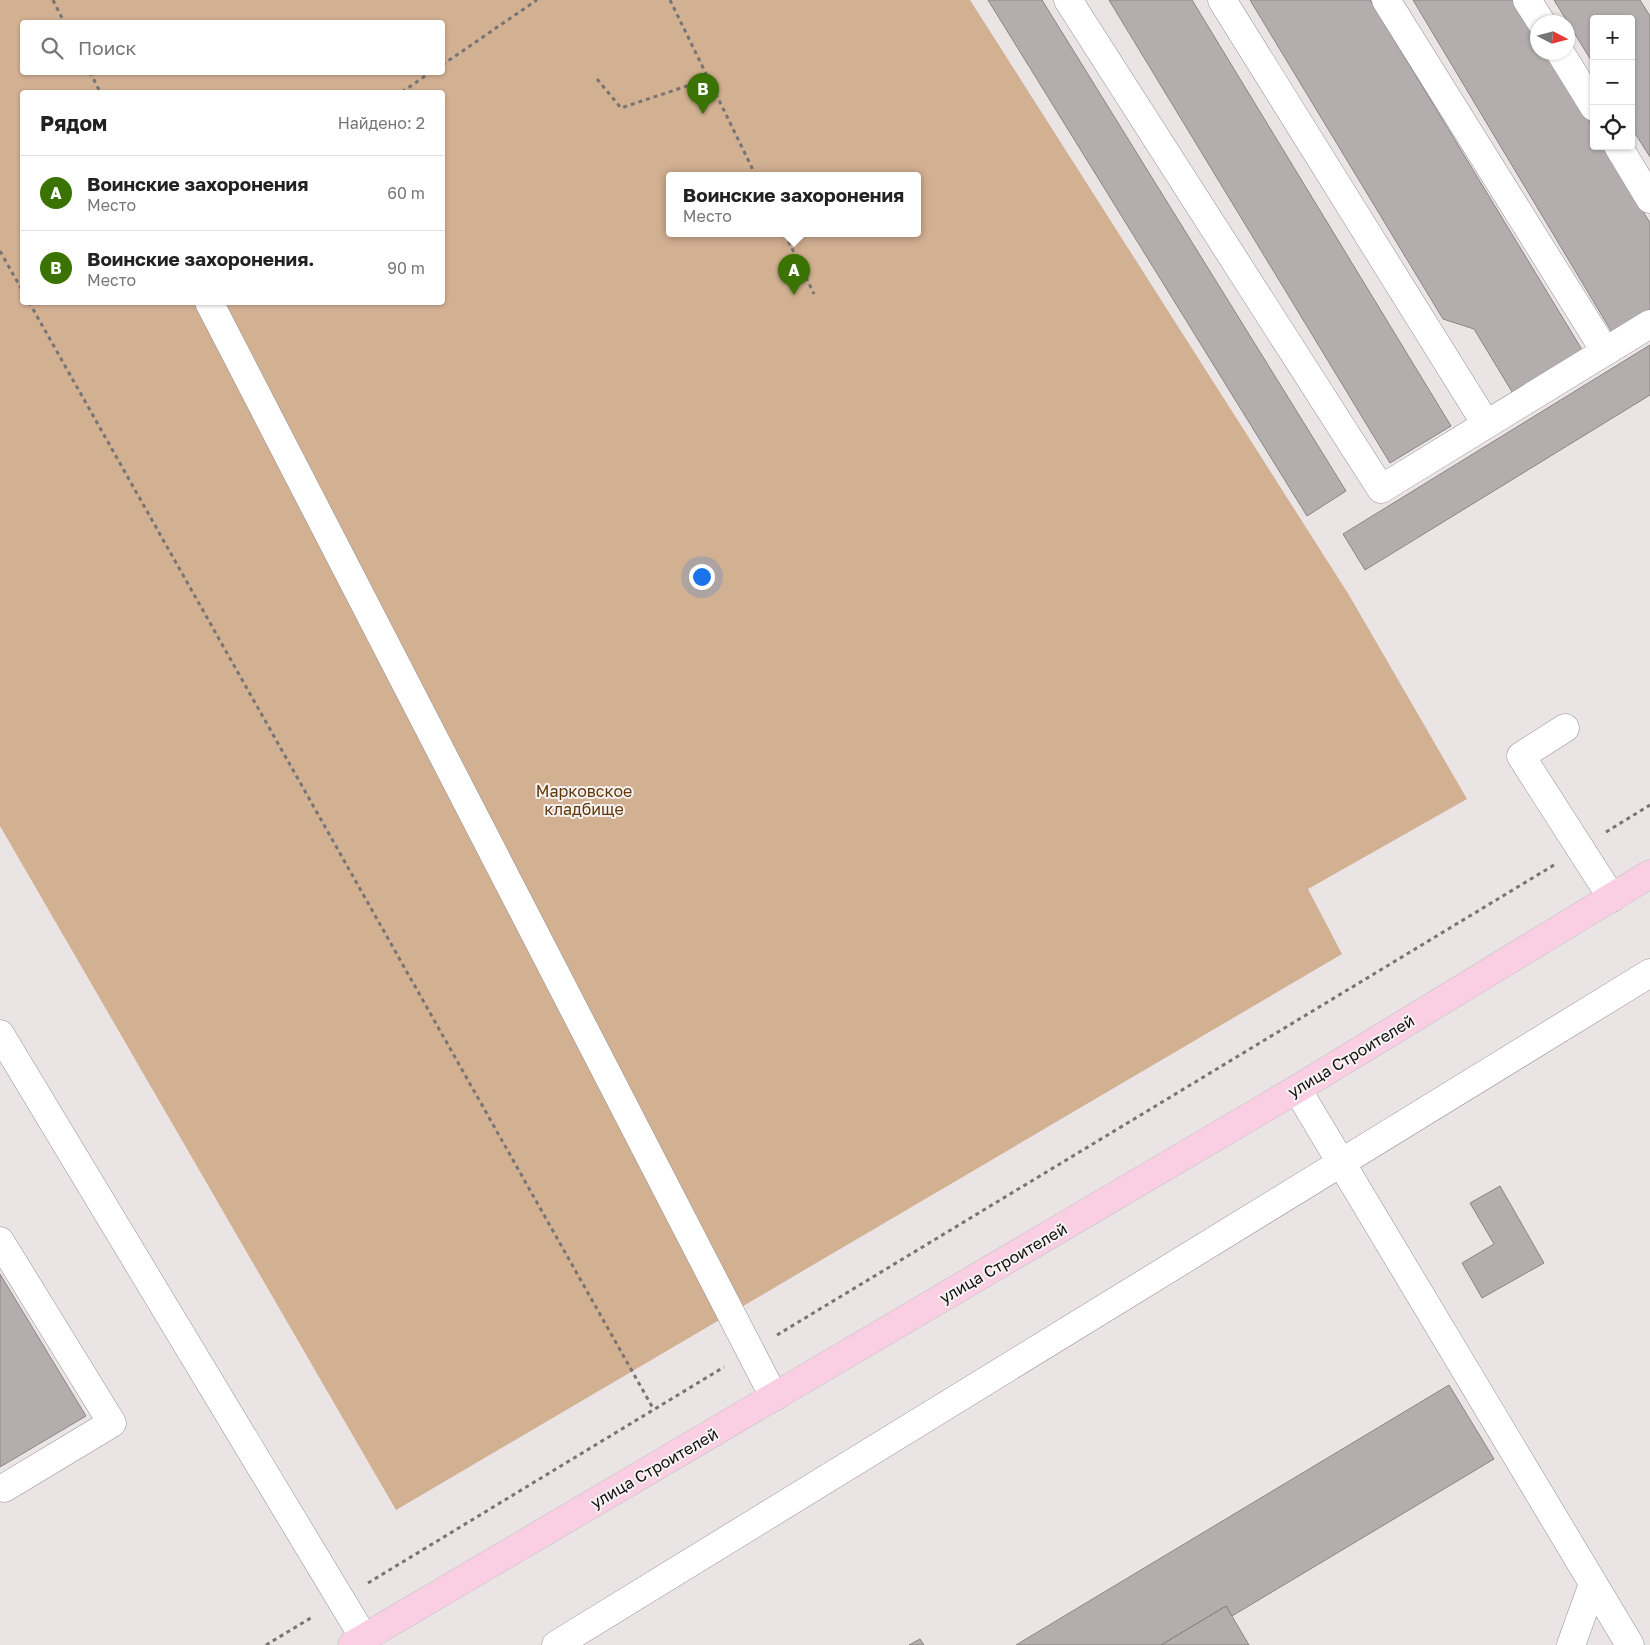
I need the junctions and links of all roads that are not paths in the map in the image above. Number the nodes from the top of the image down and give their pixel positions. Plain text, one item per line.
1 (1068, 0) edge
2 (1222, 0) edge
3 (1386, 0) edge
4 (1527, 0) edge
5 (1537, 15) edge
6 (1565, 60) edge
7 (1592, 105) edge
8 (1620, 150) edge
9 (1650, 198) edge
10 (211, 305) edge
11 (1650, 324) edge
12 (1605, 351) junction
13 (1486, 424) junction
14 (1565, 728) dead end
15 (1650, 874) edge
16 (1612, 898) junction
17 (1650, 973) edge
18 (0, 1034) edge
19 (1298, 1089) junction
20 (1341, 1163) junction
21 (0, 1240) edge
22 (774, 1397) junction
23 (4, 1488) dead end
24 (1592, 1584) junction
25 (358, 1641) edge
26 (556, 1645) edge
27 (1571, 1645) edge
28 (1630, 1645) edge

1 - 13 lane
2 - 13 lane
3 - 12 lane
4 - 5 lane
6 - 7 lane
8 - 9 lane
10 - 22 lane
11 - 12 lane
12 - 13 lane
14 - 16 lane
15 - 16 main road, улица Строителей
16 - 19 main road, улица Строителей
17 - 20 lane
18 - 25 lane
19 - 20 lane
19 - 22 main road, улица Строителей
20 - 24 lane
20 - 26 lane
21 - 23 lane
22 - 25 main road, улица Строителей
24 - 27 lane
24 - 28 lane

